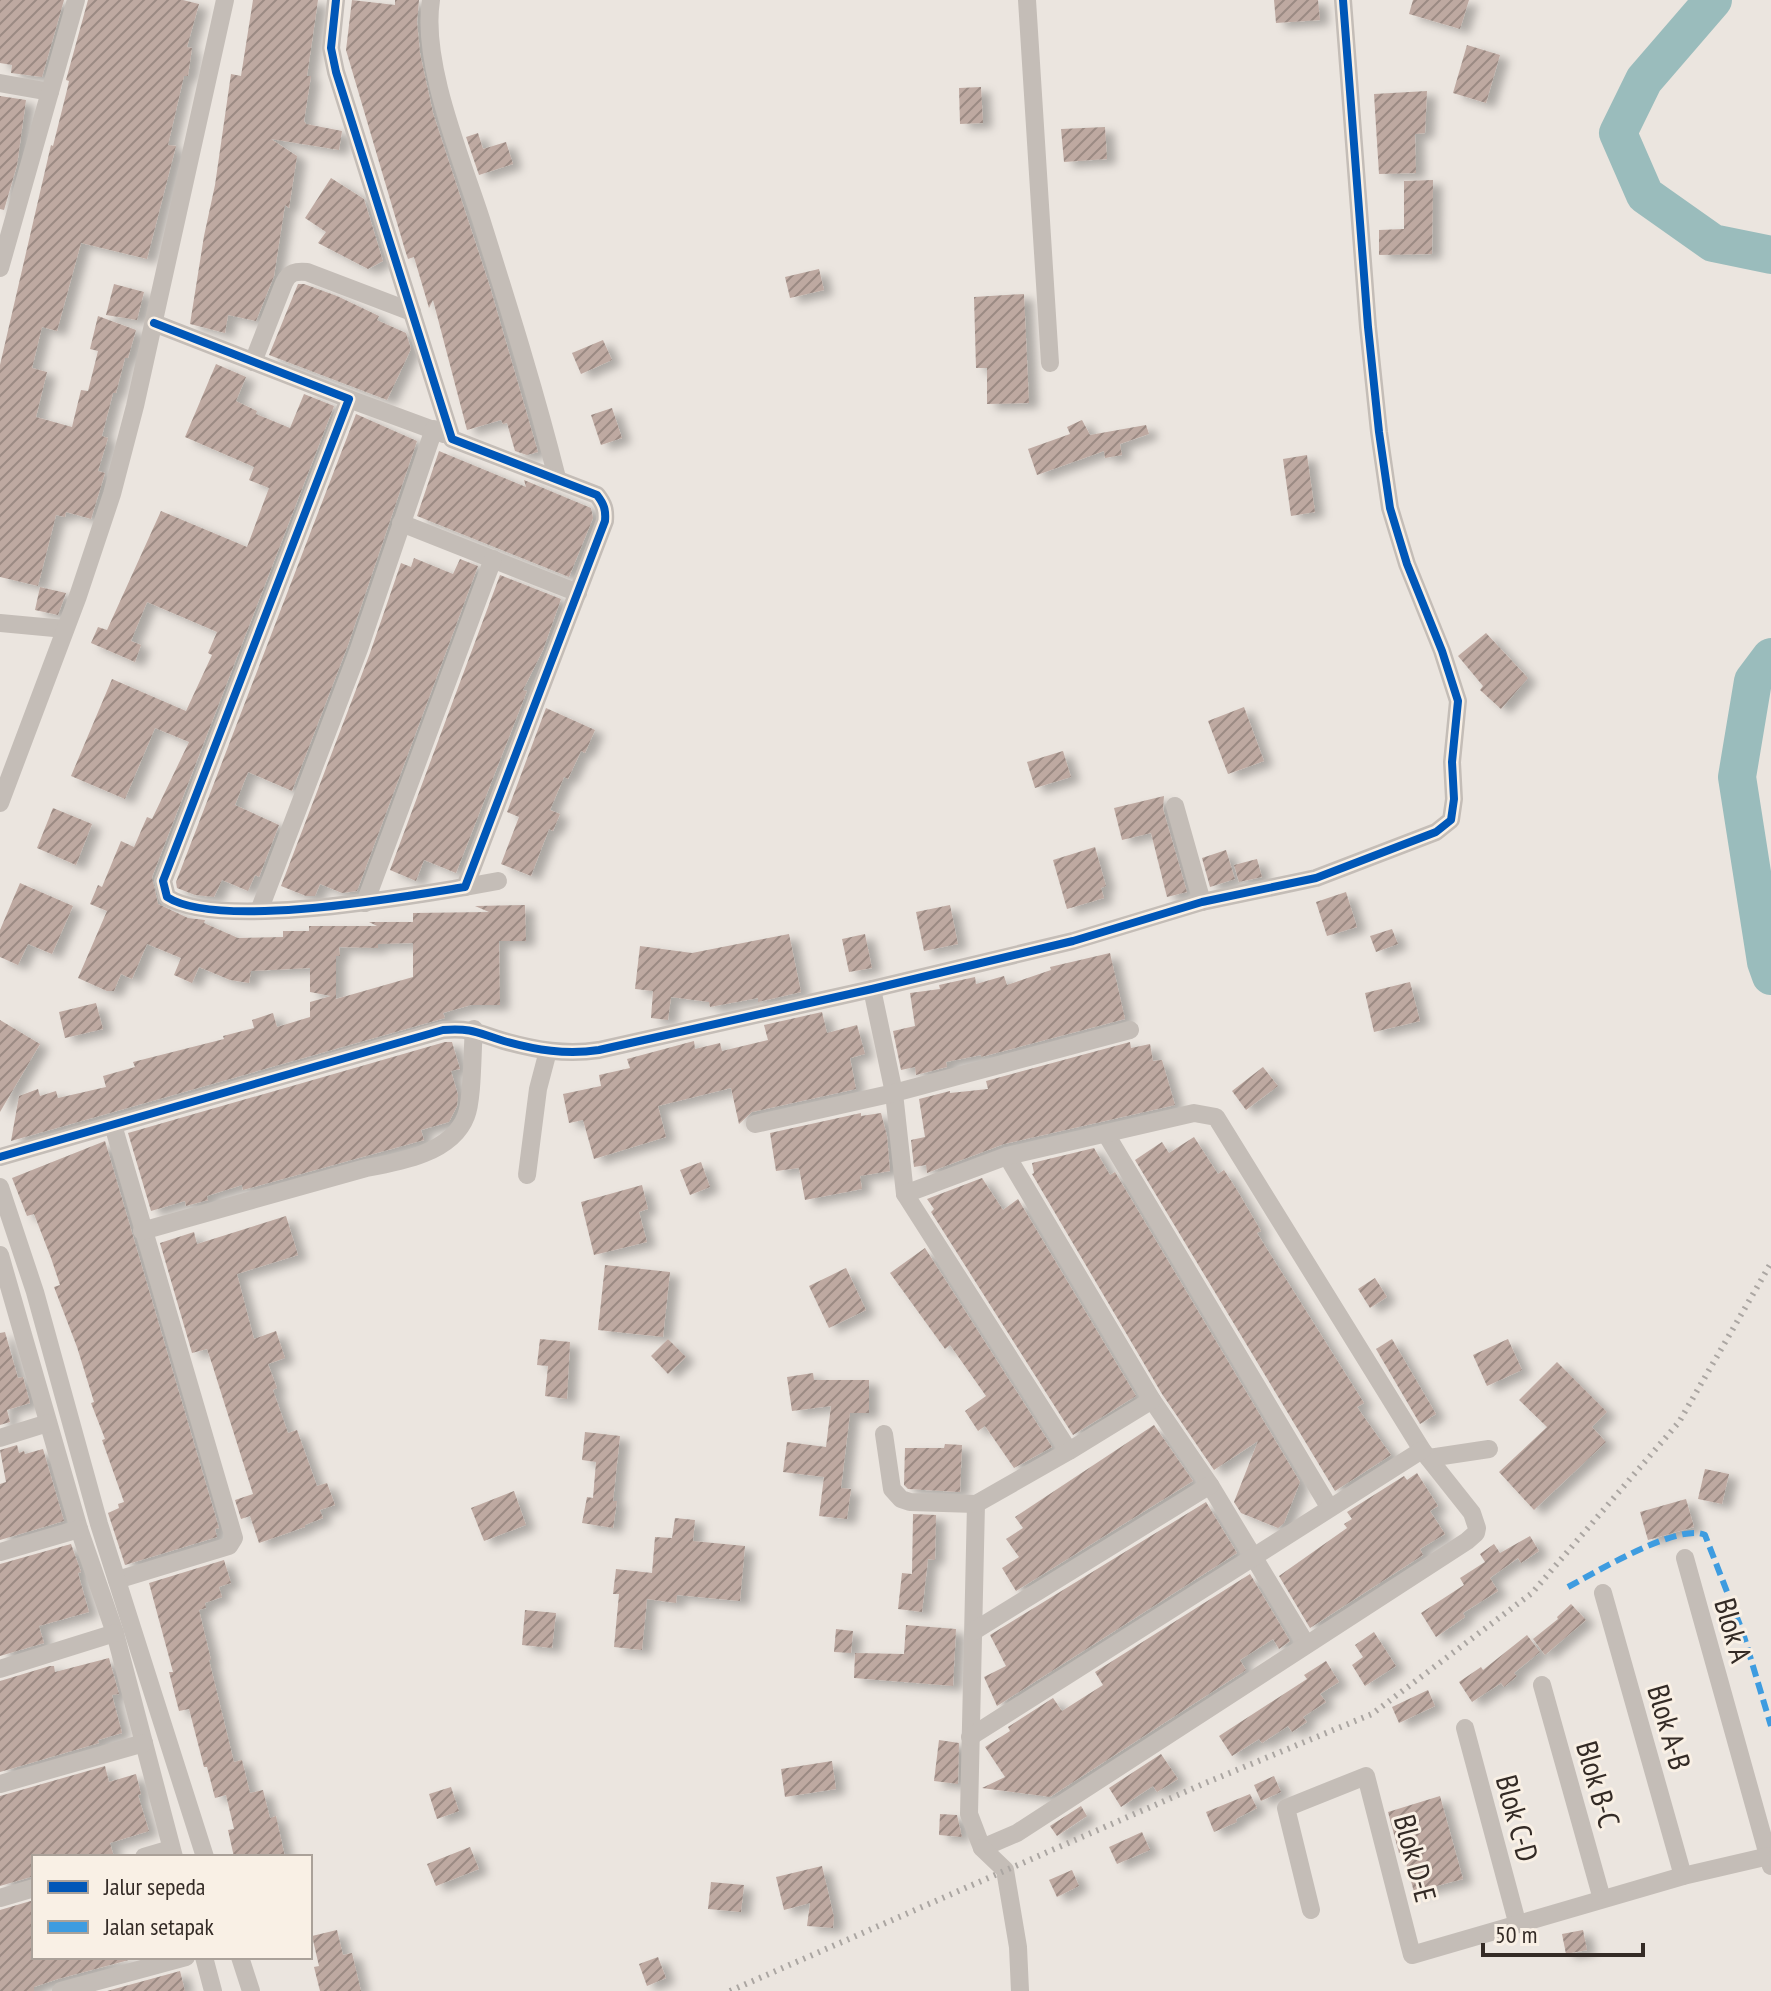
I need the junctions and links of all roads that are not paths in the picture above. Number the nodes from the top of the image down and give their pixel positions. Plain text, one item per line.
1 (76, 0) edge
2 (225, 0) edge
3 (336, 0) edge
4 (431, 0) edge
5 (1027, 0) edge
6 (1343, 0) edge
7 (0, 83) edge
8 (50, 92) junction
9 (9, 200) edge
10 (0, 268) edge
11 (412, 312) junction
12 (154, 323) junction
13 (253, 362) junction
14 (1050, 363) dead end
15 (349, 399) junction
16 (434, 429) junction
17 (452, 439) junction
18 (557, 478) junction
19 (401, 523) junction
20 (493, 559) junction
21 (578, 593) junction
22 (0, 623) edge
23 (65, 629) junction
24 (0, 803) edge
25 (1175, 806) dead end
26 (498, 881) dead end
27 (465, 887) junction
28 (1202, 902) junction
29 (365, 903) junction
30 (259, 911) junction
31 (872, 989) junction
32 (474, 1029) junction
33 (1130, 1030) dead end
34 (548, 1051) junction
35 (894, 1093) junction
36 (755, 1124) dead end
37 (113, 1125) junction
38 (1106, 1134) junction
39 (1007, 1156) junction
40 (0, 1157) edge
41 (527, 1175) dead end
42 (0, 1187) edge
43 (905, 1194) junction
44 (142, 1231) junction
45 (0, 1255) edge
46 (6, 1300) edge
47 (1152, 1400) junction
48 (48, 1423) junction
49 (884, 1434) dead end
50 (0, 1438) edge
51 (1489, 1449) dead end
52 (1069, 1451) junction
53 (1426, 1454) junction
54 (1210, 1485) junction
55 (976, 1504) junction
56 (1329, 1507) junction
57 (79, 1529) junction
58 (0, 1552) edge
59 (1253, 1558) junction
60 (1685, 1558) dead end
61 (117, 1580) junction
62 (1603, 1593) dead end
63 (974, 1631) junction
64 (115, 1633) junction
65 (1306, 1644) junction
66 (0, 1669) edge
67 (1542, 1685) dead end
68 (1465, 1728) dead end
69 (970, 1737) junction
70 (144, 1743) junction
71 (0, 1784) edge
72 (982, 1848) junction
73 (172, 1853) edge
74 (204, 1855) edge
75 (1770, 1861) edge
76 (1683, 1876) junction
77 (32, 1889) edge
78 (0, 1898) edge
79 (1602, 1899) junction
80 (1311, 1910) dead end
81 (1517, 1922) junction
82 (179, 1959) edge
83 (205, 1959) edge
84 (241, 1959) edge
85 (61, 1991) edge
86 (213, 1991) edge
87 (251, 1991) edge
88 (1020, 1991) edge

1 - 8 street
2 - 12 street
3 - 11 street
4 - 18 street
5 - 14 street
6 - 28 street
7 - 8 street
8 - 9 street
9 - 10 street
11 - 13 street
11 - 17 street
12 - 13 street
12 - 23 street
13 - 15 street
15 - 16 street
15 - 30 street
16 - 17 street
16 - 19 street
17 - 18 street
18 - 21 street
19 - 20 street
19 - 30 street
20 - 21 street
20 - 29 street
21 - 27 street
22 - 23 street
23 - 24 street
25 - 28 street
26 - 27 street
27 - 29 street
28 - 31 street
29 - 30 street
31 - 34 street
31 - 35 street
32 - 34 street
32 - 37 street
32 - 44 street
33 - 35 street
34 - 41 street
35 - 36 street
35 - 43 street
37 - 40 street
37 - 44 street
38 - 39 street
38 - 53 street
38 - 56 street
39 - 43 street
39 - 47 street
42 - 61 street
43 - 52 street
44 - 61 street
45 - 46 street
46 - 48 street
47 - 52 street
47 - 54 street
48 - 50 street
48 - 57 street
49 - 55 street
51 - 53 street
52 - 55 street
53 - 56 street
53 - 65 street
54 - 59 street
54 - 63 street
55 - 63 street
56 - 59 street
57 - 58 street
57 - 64 street
59 - 65 street
59 - 69 street
60 - 75 street, Blok A
61 - 74 street
62 - 76 street, Blok A-B
63 - 69 street
64 - 66 street
64 - 70 street
65 - 72 street
67 - 79 street, Blok B-C
68 - 81 street, Blok C-D
69 - 72 street
70 - 71 street
70 - 73 street
72 - 88 street
75 - 76 street
76 - 79 street
77 - 78 street
79 - 81 street
80 - 81 street, Blok D-E
82 - 85 street
83 - 86 street
84 - 87 street

